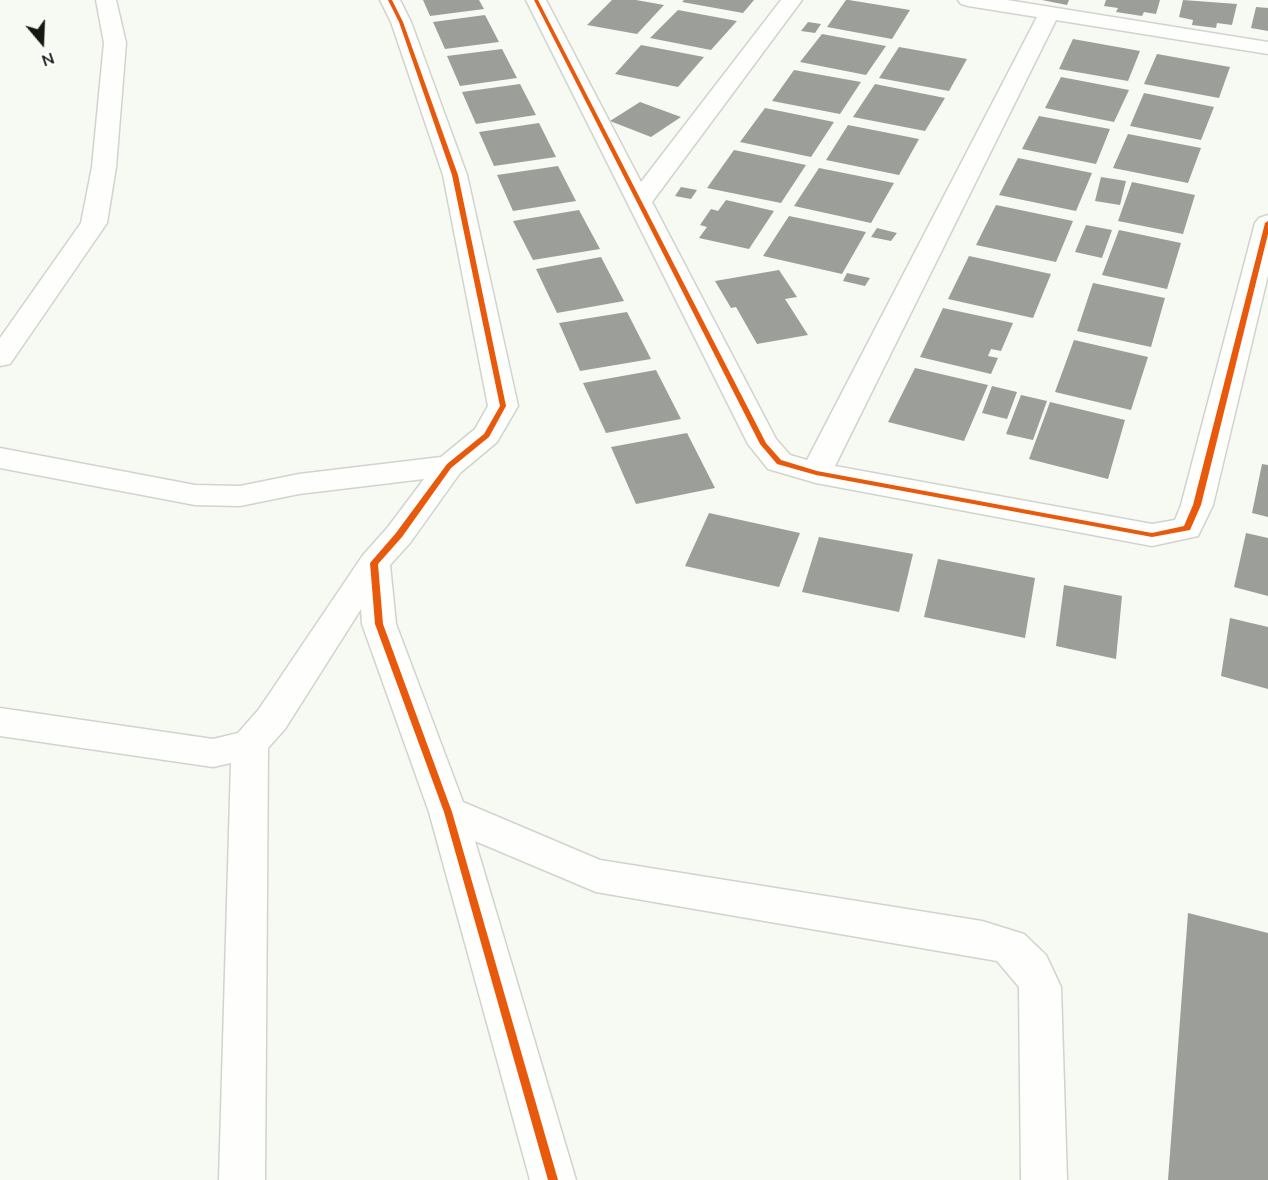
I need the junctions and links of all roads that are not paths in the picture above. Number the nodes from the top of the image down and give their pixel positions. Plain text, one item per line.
1 (106, 0) edge
2 (390, 0) edge
3 (536, 0) edge
4 (792, 0) edge
5 (968, 0) edge
6 (1049, 13) junction
7 (1268, 48) edge
8 (640, 201) junction
9 (1268, 223) edge
10 (0, 357) edge
11 (0, 458) edge
12 (449, 466) junction
13 (816, 473) junction
14 (374, 563) junction
15 (0, 722) edge
16 (250, 744) junction
17 (448, 812) junction
18 (242, 1180) edge
19 (553, 1180) edge
20 (1044, 1180) edge

1 - 10 street
2 - 12 street
3 - 8 street
4 - 8 street
5 - 6 street
6 - 7 street
6 - 13 street
8 - 13 street
9 - 13 street
11 - 12 street
12 - 14 street
14 - 16 street
14 - 17 street
15 - 16 street
16 - 18 street
17 - 19 street
17 - 20 street

